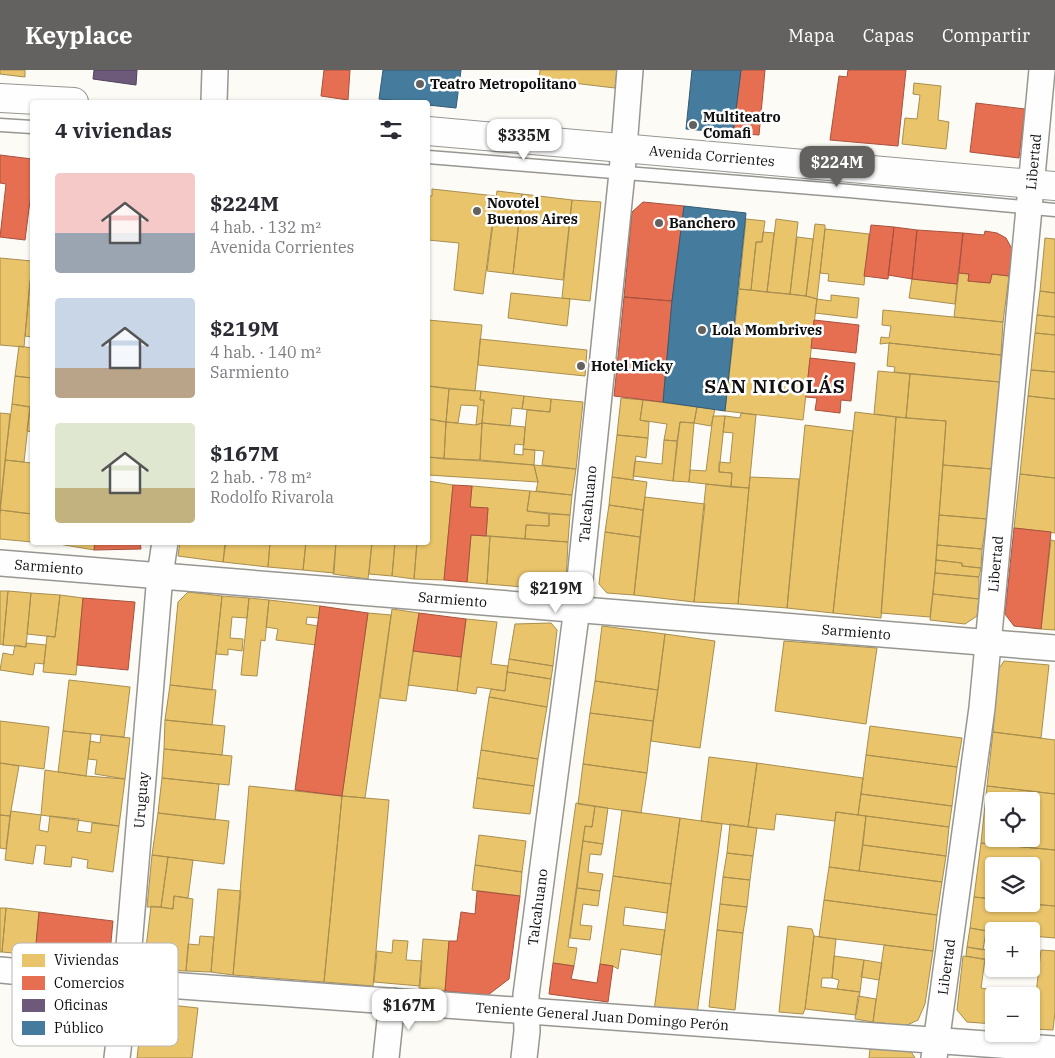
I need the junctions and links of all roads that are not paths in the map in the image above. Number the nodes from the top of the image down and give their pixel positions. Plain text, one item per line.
1 (215, 70) edge
2 (630, 70) edge
3 (1042, 70) edge
4 (0, 98) edge
5 (37, 100) edge
6 (214, 100) edge
7 (0, 125) edge
8 (30, 127) edge
9 (430, 131) edge
10 (430, 157) edge
11 (623, 161) junction
12 (1038, 192) edge
13 (1055, 210) edge
14 (164, 545) edge
15 (0, 562) edge
16 (160, 575) junction
17 (577, 608) junction
18 (988, 642) junction
19 (1055, 648) edge
20 (129, 943) edge
21 (178, 986) edge
22 (392, 1000) junction
23 (526, 1011) junction
24 (935, 1049) edge
25 (1055, 1049) edge
26 (386, 1058) edge
27 (524, 1058) edge

1 - 6 street
2 - 11 street, Talcahuano
3 - 12 street, Libertad
4 - 5 street
7 - 8 lane
9 - 11 street, Avenida Corrientes
10 - 11 lane, Avenida Corrientes
11 - 12 street, Avenida Corrientes
11 - 17 street, Talcahuano
12 - 13 lane, Avenida Corrientes
12 - 18 street, Libertad
14 - 16 street, Uruguay
15 - 16 street, Sarmiento
16 - 17 street, Sarmiento
16 - 20 street, Uruguay
17 - 18 street, Sarmiento
17 - 23 street, Talcahuano
18 - 19 street, Sarmiento
18 - 24 street, Libertad
21 - 22 street, Teniente General Juan Domingo Perón
22 - 23 street, Teniente General Juan Domingo Perón
22 - 26 street
23 - 24 street, Teniente General Juan Domingo Perón
23 - 27 street, Talcahuano
24 - 25 street, Teniente General Juan Domingo Perón

